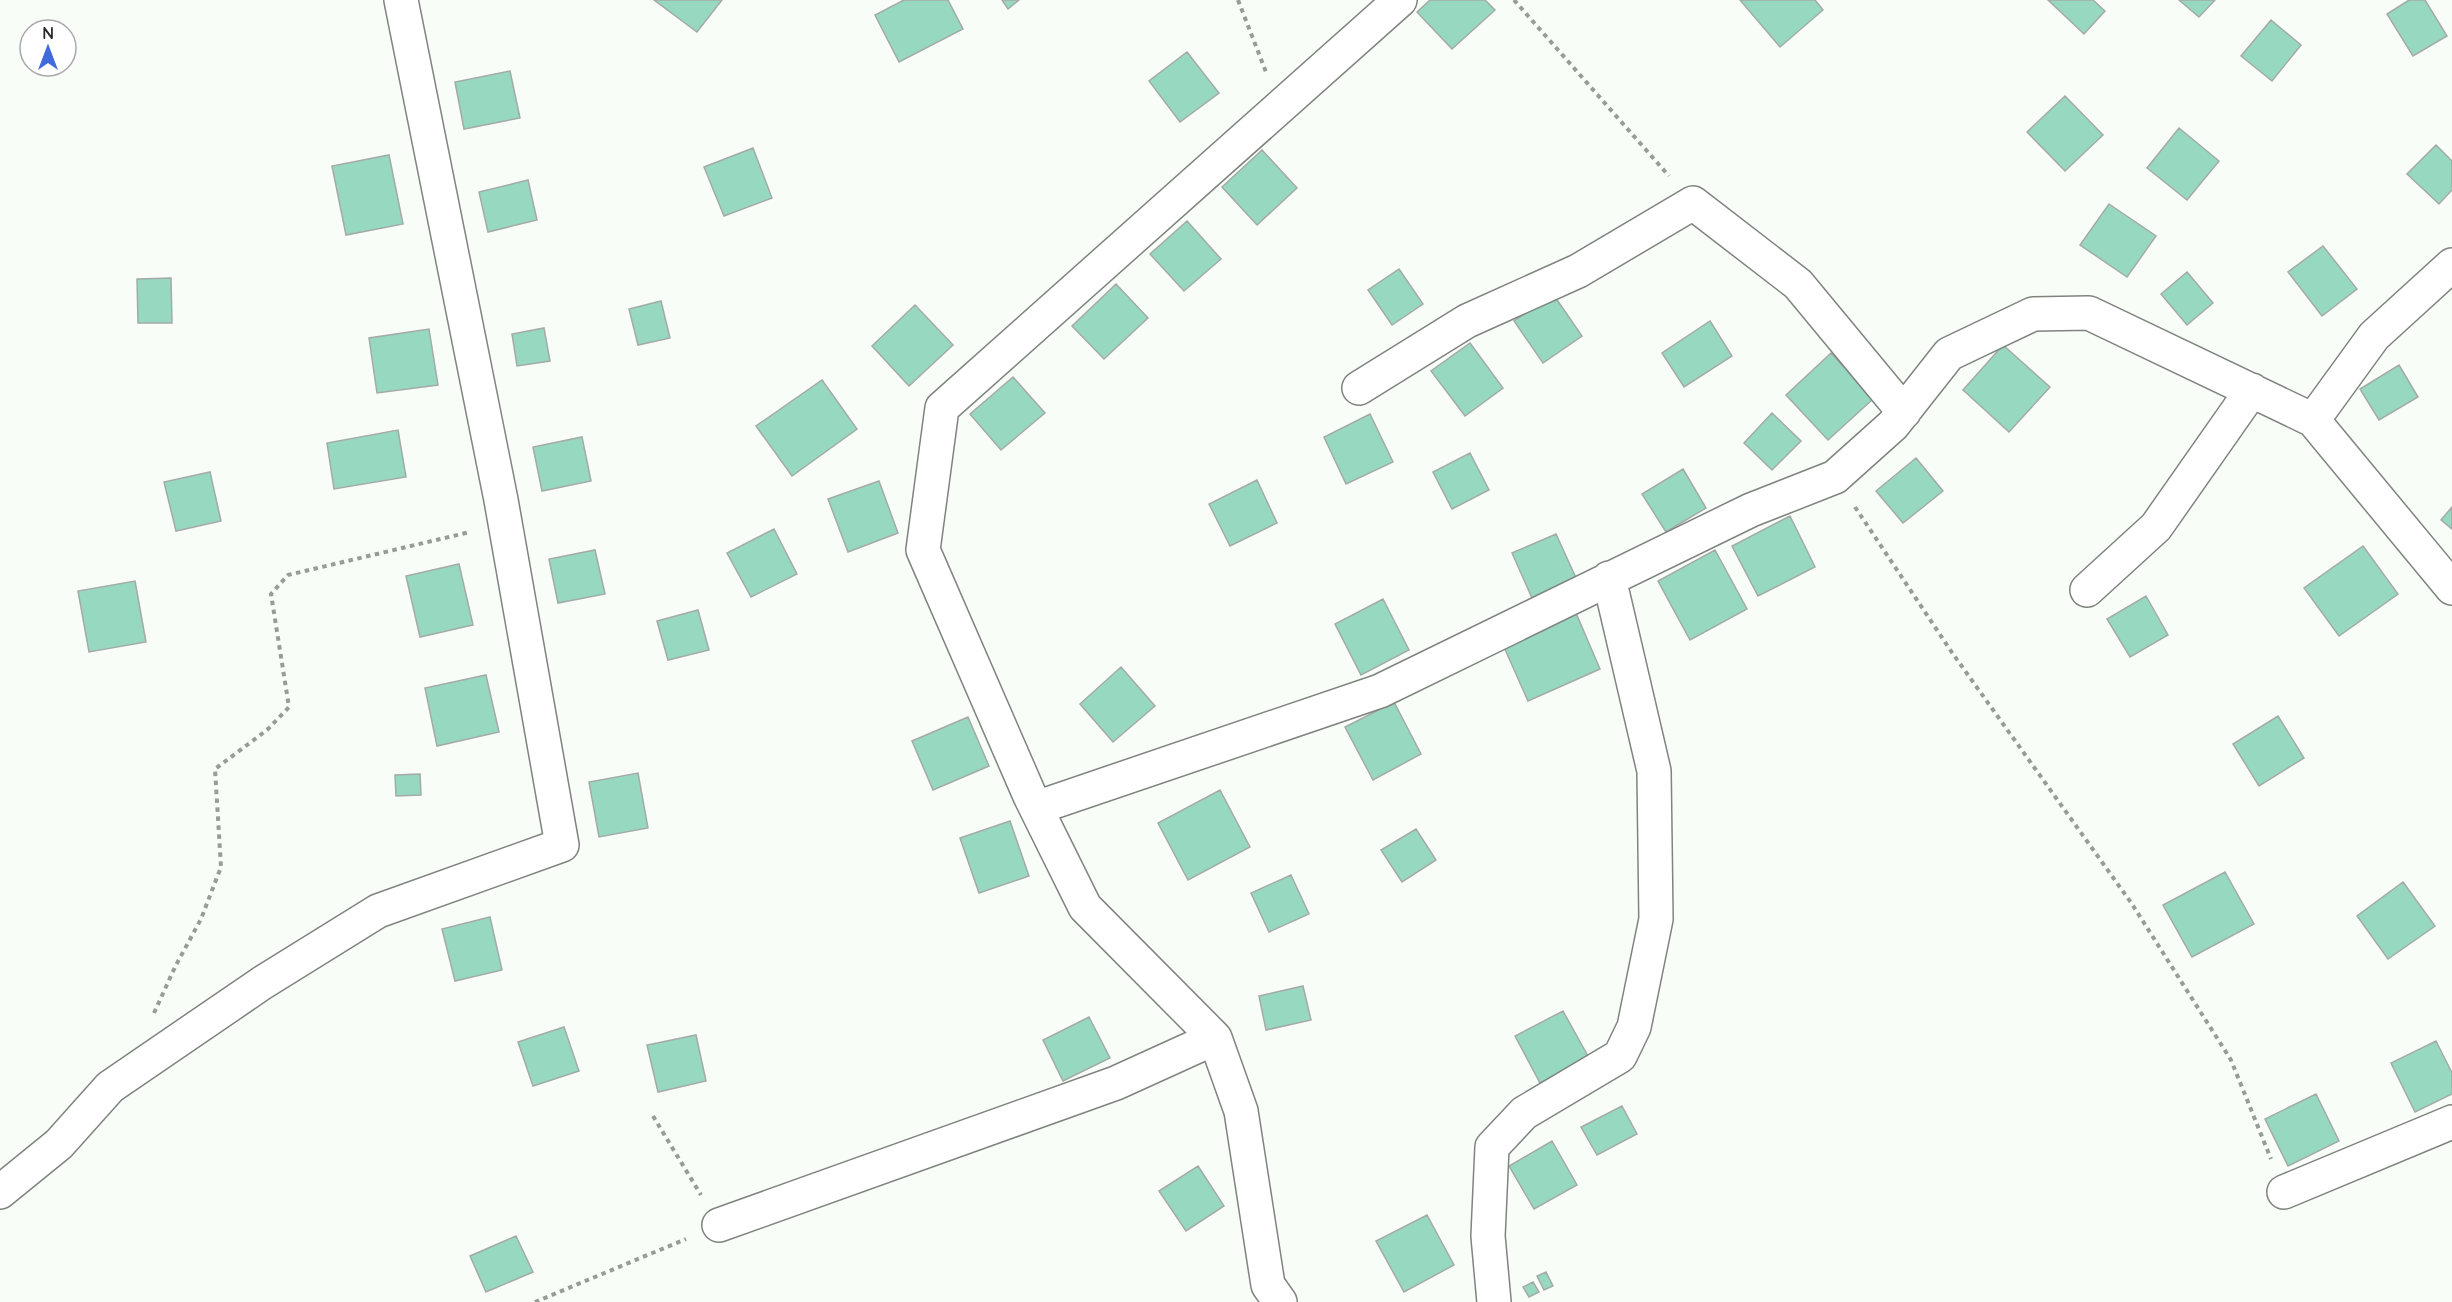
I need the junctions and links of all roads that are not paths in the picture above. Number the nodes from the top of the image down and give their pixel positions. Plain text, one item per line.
1 (401, 0) edge
2 (1400, 0) edge
3 (2452, 265) edge
4 (1359, 388) dead end
5 (2252, 390) junction
6 (1904, 412) junction
7 (2313, 420) junction
8 (1609, 578) junction
9 (2452, 588) edge
10 (2087, 590) dead end
11 (1036, 808) junction
12 (1215, 1038) junction
13 (2452, 1122) edge
14 (0, 1192) edge
15 (2284, 1192) road end
16 (719, 1225) road end
17 (1281, 1302) edge
18 (1494, 1302) edge

1 - 14 street
2 - 11 street
3 - 7 street
4 - 6 street
5 - 6 street
5 - 7 street
5 - 10 street
6 - 8 street
7 - 9 street
8 - 11 street
8 - 18 street
11 - 12 street
12 - 16 street
12 - 17 street
13 - 15 street

